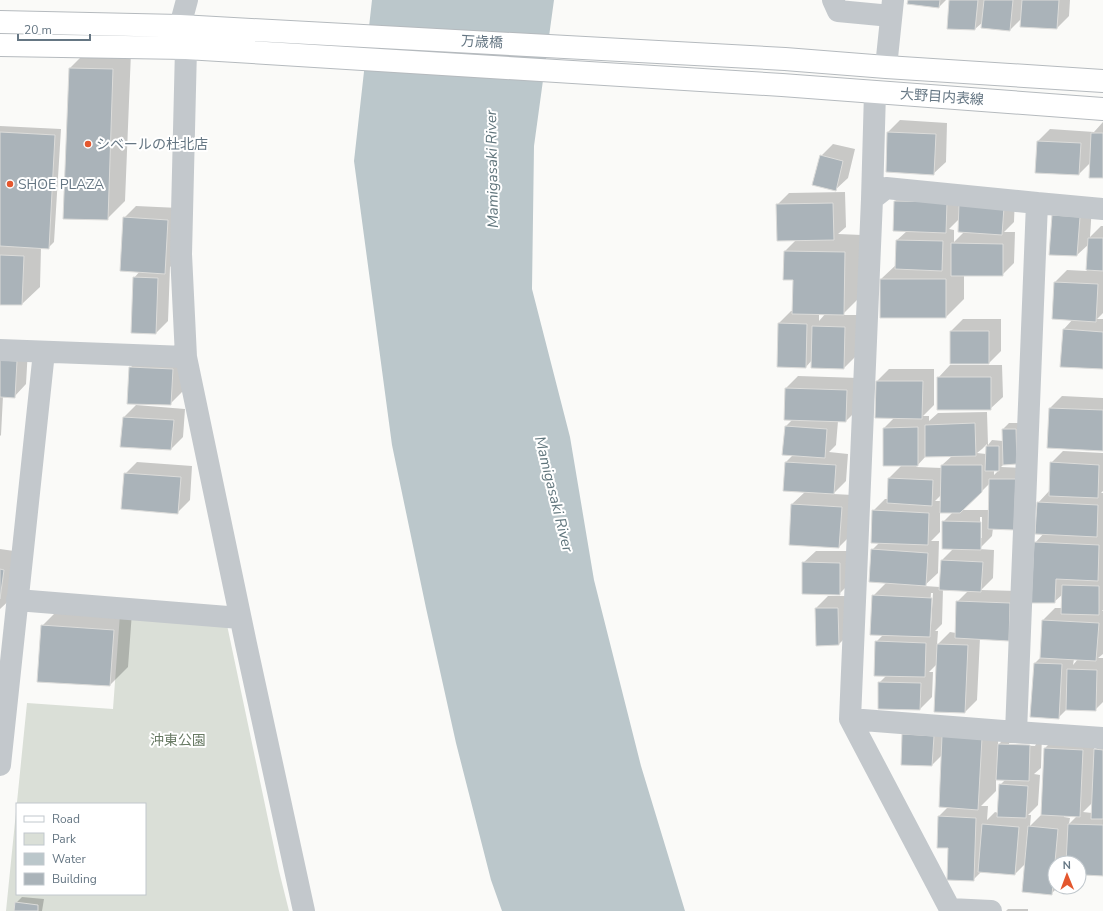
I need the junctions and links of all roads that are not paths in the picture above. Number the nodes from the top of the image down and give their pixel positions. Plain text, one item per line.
1 (186, 0) edge
2 (833, 0) edge
3 (892, 8) edge
4 (0, 22) edge
5 (180, 26) junction
6 (0, 45) edge
7 (186, 48) junction
8 (785, 59) joint
9 (886, 67) junction
10 (1103, 80) edge
11 (782, 85) joint
12 (875, 92) junction
13 (1103, 109) edge
14 (872, 199) junction
15 (1037, 203) junction
16 (1103, 209) edge
17 (0, 350) edge
18 (44, 352) junction
19 (186, 357) junction
20 (18, 600) junction
21 (240, 618) junction
22 (850, 719) junction
23 (1016, 732) junction
24 (1103, 738) edge
25 (0, 765) edge
26 (304, 911) edge
27 (991, 911) edge

1 - 5 street
2 - 3 street
3 - 9 street
4 - 5 main road
5 - 8 main road, 万歳橋
6 - 7 main road
7 - 11 main road, 万歳橋
7 - 19 street
8 - 9 main road, 大野目内表線
9 - 10 main road, 大野目内表線
11 - 12 main road, 大野目内表線
12 - 13 main road, 大野目内表線
12 - 14 street
14 - 15 street
14 - 22 street
15 - 16 street
15 - 23 street
17 - 18 street
18 - 19 street
18 - 20 street
19 - 21 street
20 - 21 street
20 - 25 street
21 - 26 street
22 - 23 street
22 - 27 street
23 - 24 street

